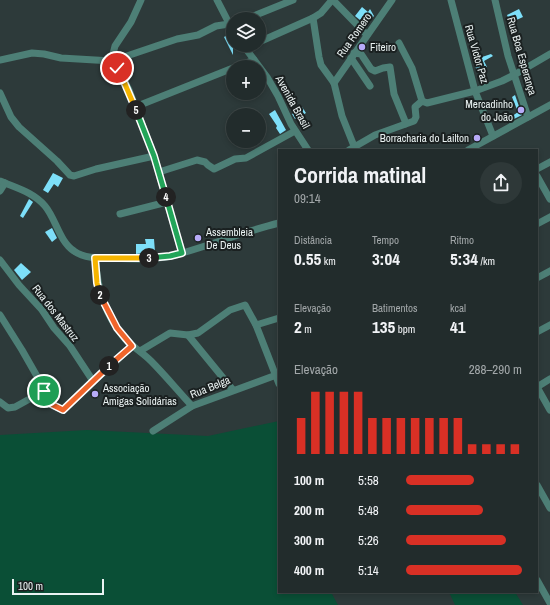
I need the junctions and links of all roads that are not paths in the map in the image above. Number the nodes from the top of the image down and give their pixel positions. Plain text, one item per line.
1 (141, 0) edge
2 (217, 0) edge
3 (290, 0) edge
4 (332, 0) edge
5 (392, 0) edge
6 (451, 0) edge
7 (495, 0) edge
8 (272, 4) edge
9 (258, 12) edge
10 (226, 17) edge
11 (314, 18) junction
12 (226, 27) edge
13 (367, 35) junction
14 (266, 39) edge
15 (399, 43) dead end
16 (249, 52) edge
17 (550, 54) edge
18 (353, 55) junction
19 (112, 59) junction
20 (0, 60) edge
21 (254, 60) edge
22 (226, 71) edge
23 (514, 75) junction
24 (266, 78) edge
25 (334, 83) junction
26 (370, 86) dead end
27 (475, 91) junction
28 (0, 92) edge
29 (422, 101) junction
30 (550, 105) edge
31 (135, 107) junction
32 (528, 117) junction
33 (405, 124) junction
34 (295, 131) junction
35 (493, 136) junction
36 (351, 148) edge
37 (307, 149) edge
38 (470, 149) edge
39 (154, 156) junction
40 (550, 162) edge
41 (538, 168) edge
42 (159, 172) junction
43 (538, 178) edge
44 (2, 182) edge
45 (0, 191) edge
46 (550, 199) edge
47 (167, 202) junction
48 (120, 214) dead end
49 (550, 217) edge
50 (278, 223) edge
51 (538, 223) edge
52 (182, 253) junction
53 (95, 258) junction
54 (0, 260) edge
55 (550, 271) edge
56 (538, 277) edge
57 (0, 315) edge
58 (278, 318) edge
59 (256, 325) junction
60 (550, 325) edge
61 (538, 331) edge
62 (188, 335) junction
63 (132, 346) junction
64 (140, 351) junction
65 (278, 374) edge
66 (550, 379) edge
67 (93, 381) junction
68 (538, 386) edge
69 (538, 389) edge
70 (233, 390) junction
71 (44, 391) junction
72 (0, 402) edge
73 (192, 406) junction
74 (550, 410) edge
75 (153, 431) dead end
76 (538, 486) edge
77 (550, 508) edge
78 (538, 582) edge
79 (550, 603) edge

1 - 19 street
2 - 10 street
3 - 8 street
4 - 11 street
4 - 13 street
5 - 13 street, Rua Romero
6 - 27 street, Rua Victor Paz
7 - 23 street, Rua Boa Esperança
8 - 9 street
11 - 14 street
11 - 25 street
12 - 19 street
13 - 18 street, Rua Romero
15 - 29 street
16 - 21 street, Avenida Brasil
17 - 23 street
18 - 25 street, Rua Romero
18 - 26 street
18 - 33 street
19 - 20 street
19 - 31 street
22 - 31 street
23 - 27 street
23 - 32 street, Rua Boa Esperança
24 - 34 street, Avenida Brasil
25 - 36 street
27 - 29 street
27 - 35 street, Rua Victor Paz
28 - 39 street
29 - 33 street
30 - 32 street
31 - 39 street
32 - 35 street
33 - 36 street
34 - 37 street, Avenida Brasil
34 - 42 street
35 - 38 street
39 - 42 street
40 - 41 street
42 - 47 street
43 - 46 street
44 - 45 street
44 - 53 street
47 - 48 street
47 - 52 street
49 - 51 street
50 - 52 street
52 - 53 street
53 - 63 street
54 - 67 street, Rua dos Mastruz
55 - 56 street
57 - 71 street
58 - 59 street
59 - 62 street
59 - 65 street
60 - 61 street
62 - 64 street
62 - 70 street
63 - 64 street
63 - 67 street
64 - 73 street
65 - 70 street, Rua Belga
66 - 68 street
67 - 71 street
69 - 74 street
70 - 73 street, Rua Belga
71 - 72 street
73 - 75 street, Rua Belga
76 - 77 street
78 - 79 street

